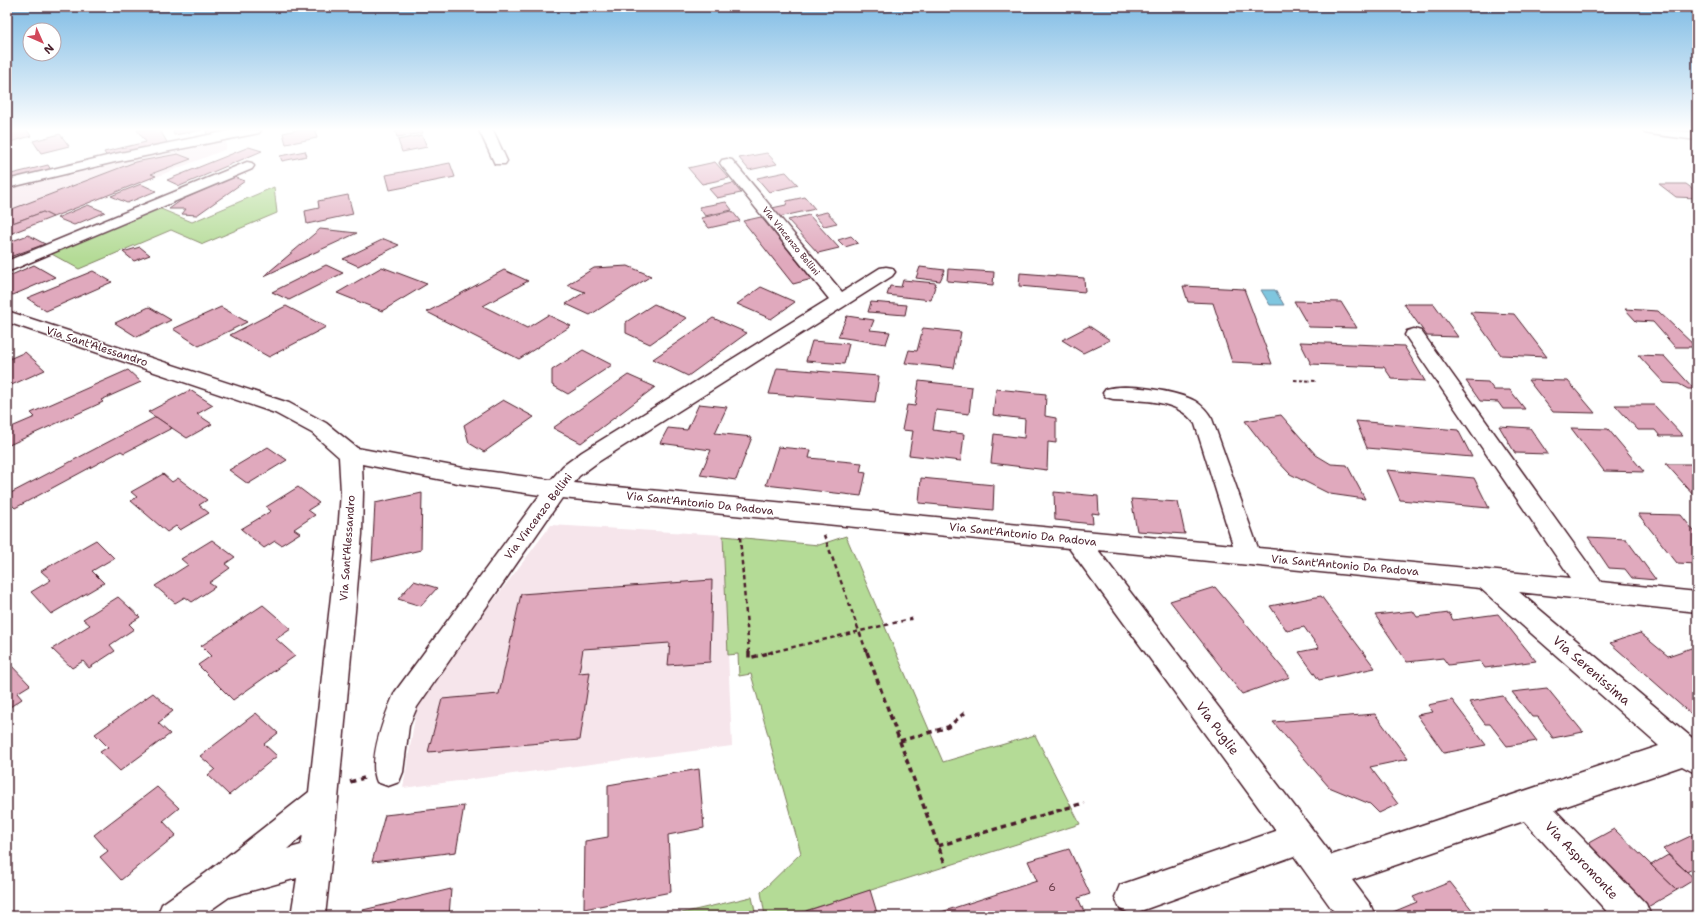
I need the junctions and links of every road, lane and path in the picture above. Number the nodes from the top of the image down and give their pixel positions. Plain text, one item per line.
1 (52, 173) edge
2 (230, 173) edge
3 (735, 173) edge
4 (7, 184) edge
5 (7, 267) edge
6 (886, 272) dead end
7 (840, 301) junction
8 (7, 316) edge
9 (1414, 335) dead end
10 (1294, 380) dead end
11 (1316, 381) dead end
12 (1113, 393) dead end
13 (350, 454) junction
14 (556, 489) junction
15 (824, 515) junction
16 (740, 537) dead end
17 (1077, 540) junction
18 (1249, 556) junction
19 (1486, 579) junction
20 (1593, 590) junction
21 (1697, 602) edge
22 (915, 618) dead end
23 (859, 631) junction
24 (967, 711) dead end
25 (900, 741) junction
26 (1692, 756) edge
27 (388, 772) joint
28 (324, 795) junction
29 (1084, 803) dead end
30 (1529, 804) junction
31 (1300, 838) junction
32 (938, 846) junction
33 (316, 857) junction
34 (946, 866) dead end
35 (1326, 873) junction
36 (218, 885) junction
37 (1132, 897) dead end
38 (174, 916) edge
39 (308, 916) edge
40 (1358, 916) edge
41 (1634, 916) edge

1 - 4 street
2 - 5 street
3 - 7 street, Via Vincenzo Bellini
6 - 7 street, Via Vincenzo Bellini
7 - 14 street, Via Vincenzo Bellini
8 - 13 street, Via Sant'Alessandro
9 - 20 street
10 - 11 path
12 - 18 street
13 - 14 street, Via Sant'Antonio Da Padova
13 - 28 street, Via Sant'Alessandro
14 - 15 street, Via Sant'Antonio Da Padova
14 - 27 street, Via Vincenzo Bellini
15 - 17 street, Via Sant'Antonio Da Padova
15 - 23 path
16 - 23 path
17 - 18 street, Via Sant'Antonio Da Padova
17 - 31 street, Via Puglie
18 - 19 street, Via Sant'Antonio Da Padova
19 - 20 street, Via Sant'Antonio Da Padova
19 - 26 street, Via Serenissima
20 - 21 street, Via Sant'Antonio Da Padova
22 - 23 path
23 - 25 path
24 - 25 path
25 - 32 path
26 - 30 street
27 - 28 path
28 - 33 street, Via Sant'Alessandro
28 - 36 street
29 - 32 path
30 - 35 street
30 - 41 street, Via Aspromonte
31 - 35 street, Via Puglie
31 - 37 street
32 - 34 path
33 - 36 street
33 - 39 street, Via Sant'Alessandro
35 - 40 street, Via Puglie
36 - 38 street

